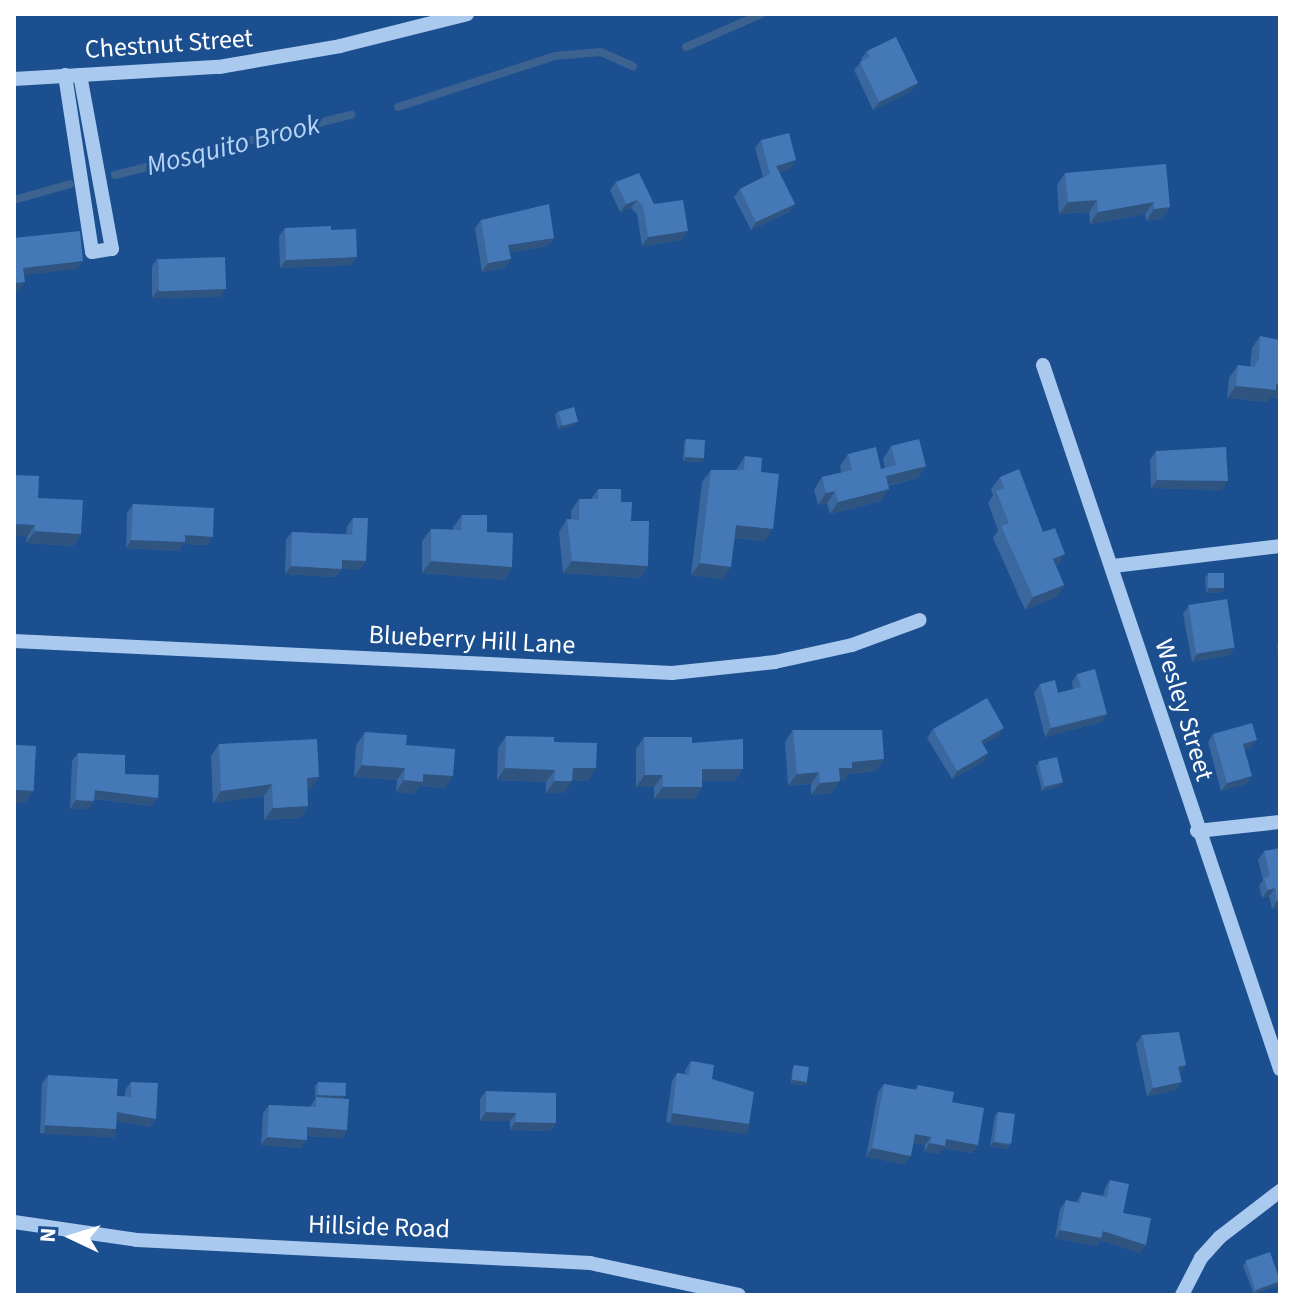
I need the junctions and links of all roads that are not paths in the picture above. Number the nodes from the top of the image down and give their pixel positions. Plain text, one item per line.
1 (467, 14) edge
2 (65, 75) junction
3 (80, 75) junction
4 (14, 79) edge
5 (1043, 365) dead end
6 (1280, 546) edge
7 (1113, 566) junction
8 (920, 620) dead end
9 (14, 641) edge
10 (1280, 822) edge
11 (1197, 831) junction
12 (1280, 1069) edge
13 (1280, 1191) edge
14 (14, 1222) edge
15 (739, 1295) edge
16 (1182, 1295) edge

1 - 3 street, Chestnut Street
2 - 3 street, Chestnut Street
2 - 3 street
2 - 4 street, Chestnut Street
5 - 7 street, Wesley Street
6 - 7 street
7 - 11 street, Wesley Street
8 - 9 street, Blueberry Hill Lane
10 - 11 street
11 - 12 street, Wesley Street
13 - 16 street
14 - 15 street, Hillside Road

